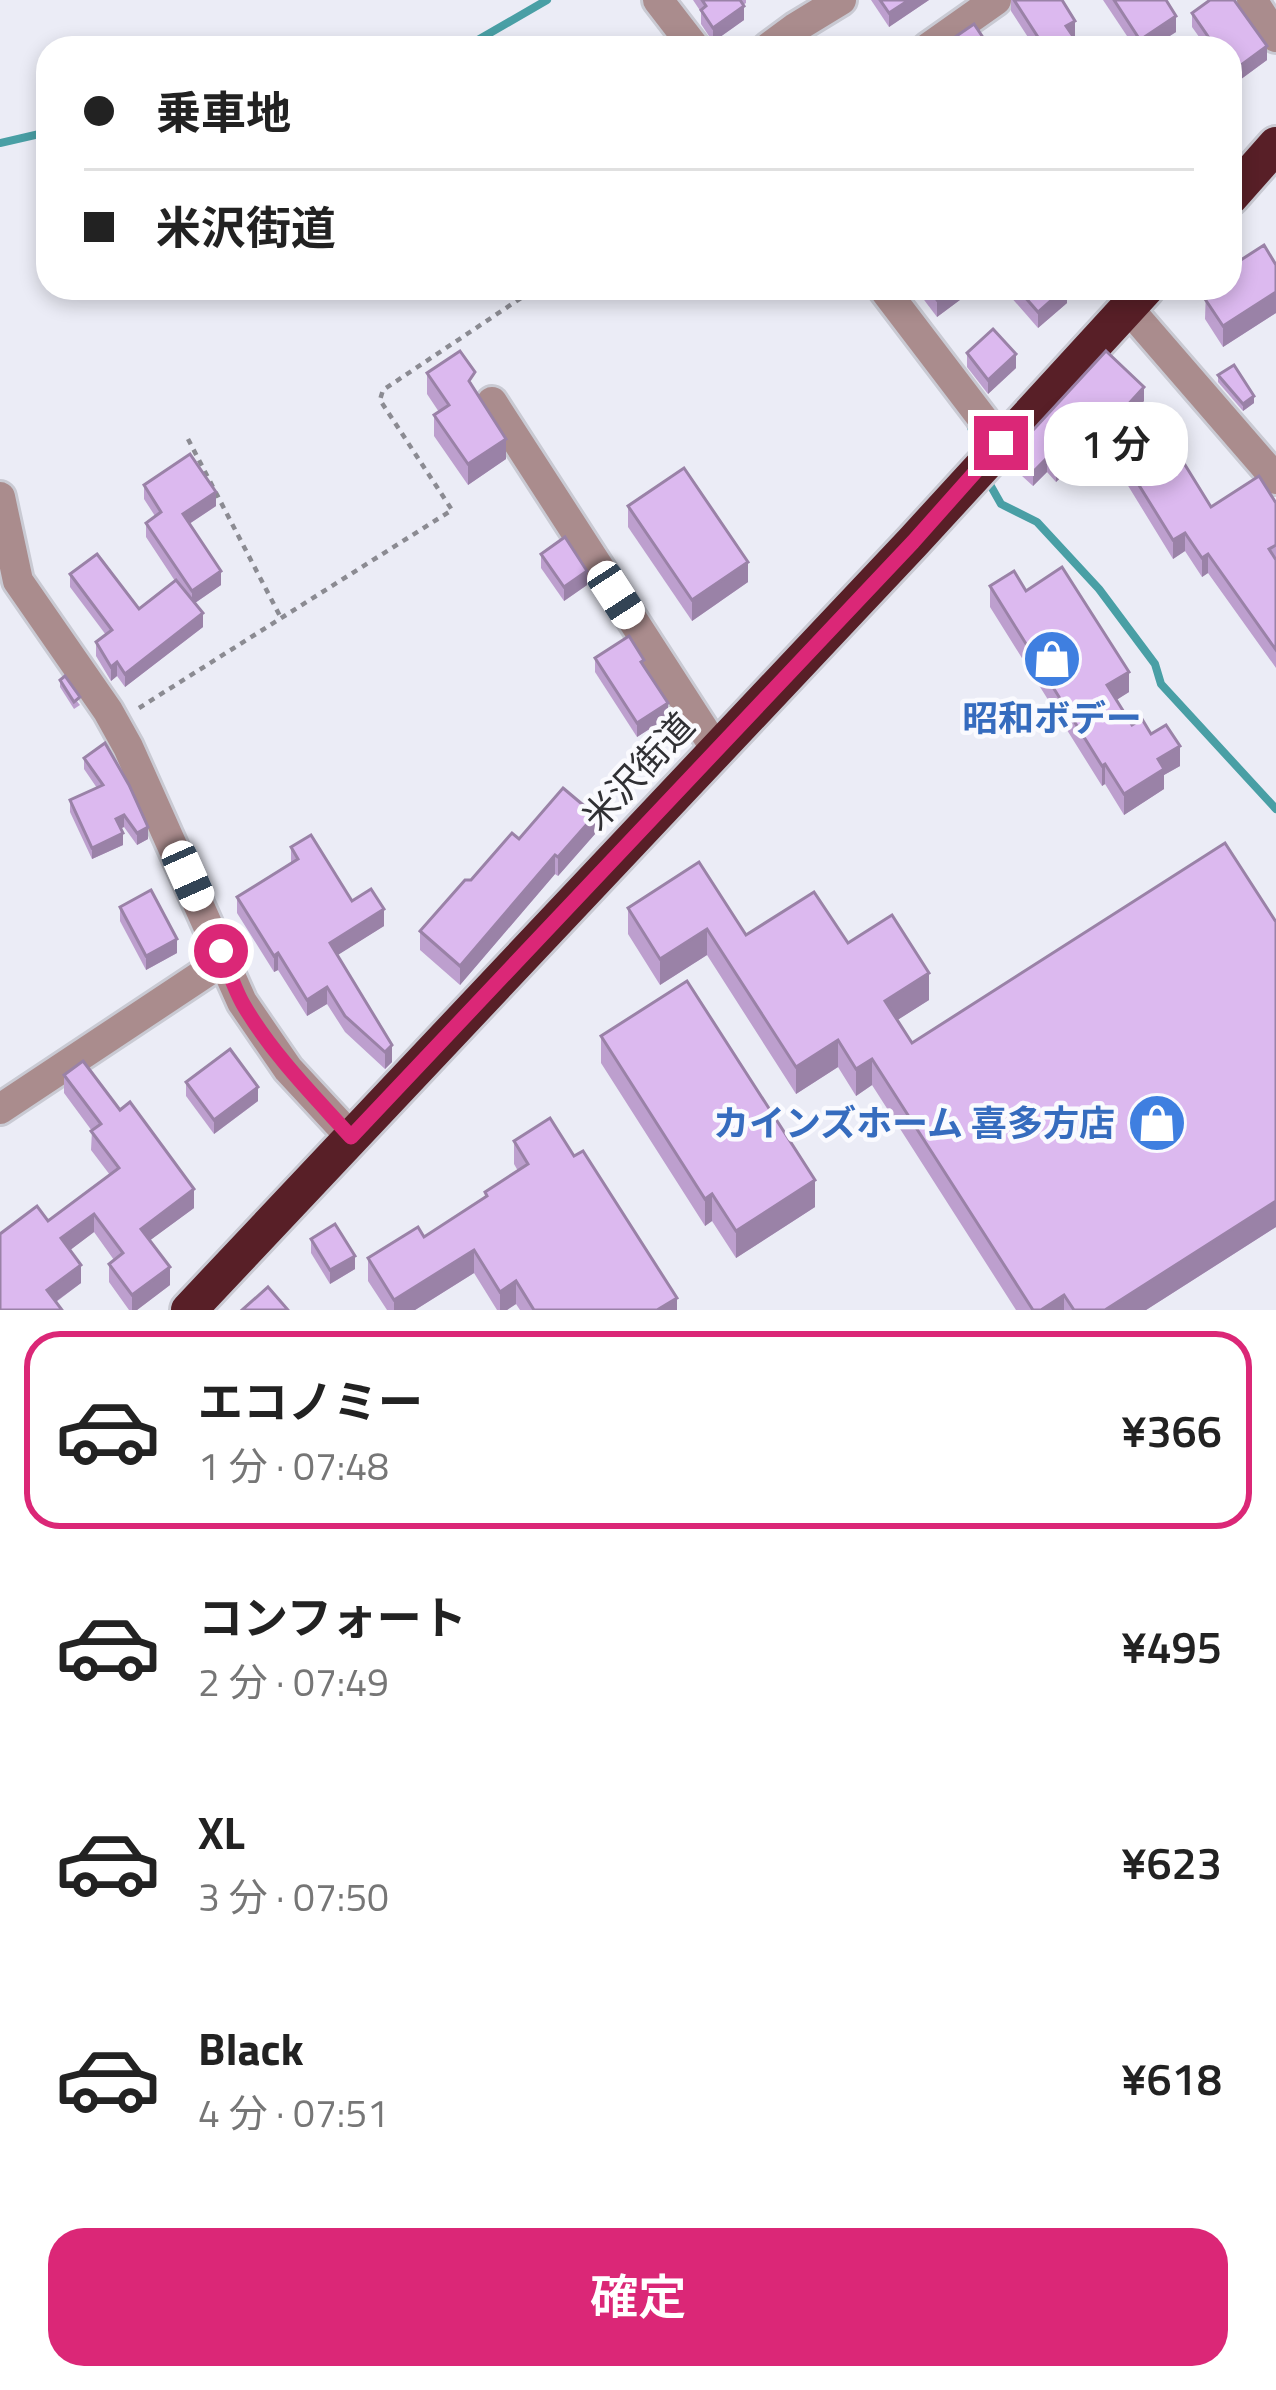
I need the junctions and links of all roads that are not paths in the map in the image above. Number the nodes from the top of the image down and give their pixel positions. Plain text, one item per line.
1 (658, 0) edge
2 (842, 0) edge
3 (996, 0) edge
4 (1252, 0) edge
5 (686, 36) edge
6 (784, 36) edge
7 (945, 36) edge
8 (1276, 37) edge
9 (1276, 146) edge
10 (1242, 184) edge
11 (893, 300) edge
12 (1135, 300) edge
13 (1139, 300) edge
14 (492, 402) dead end
15 (1001, 443) junction
16 (1276, 479) edge
17 (0, 497) edge
18 (9, 583) edge
19 (716, 748) junction
20 (217, 965) dead end
21 (0, 1109) edge
22 (351, 1137) junction
23 (189, 1310) edge

1 - 5 street
2 - 6 street
3 - 7 street
4 - 8 street
9 - 10 highway
11 - 15 street
12 - 15 highway, 米沢街道
13 - 16 street
14 - 19 street
15 - 19 highway, 米沢街道
17 - 18 street
18 - 22 street
19 - 22 highway, 米沢街道
20 - 21 street
22 - 23 highway, 米沢街道

